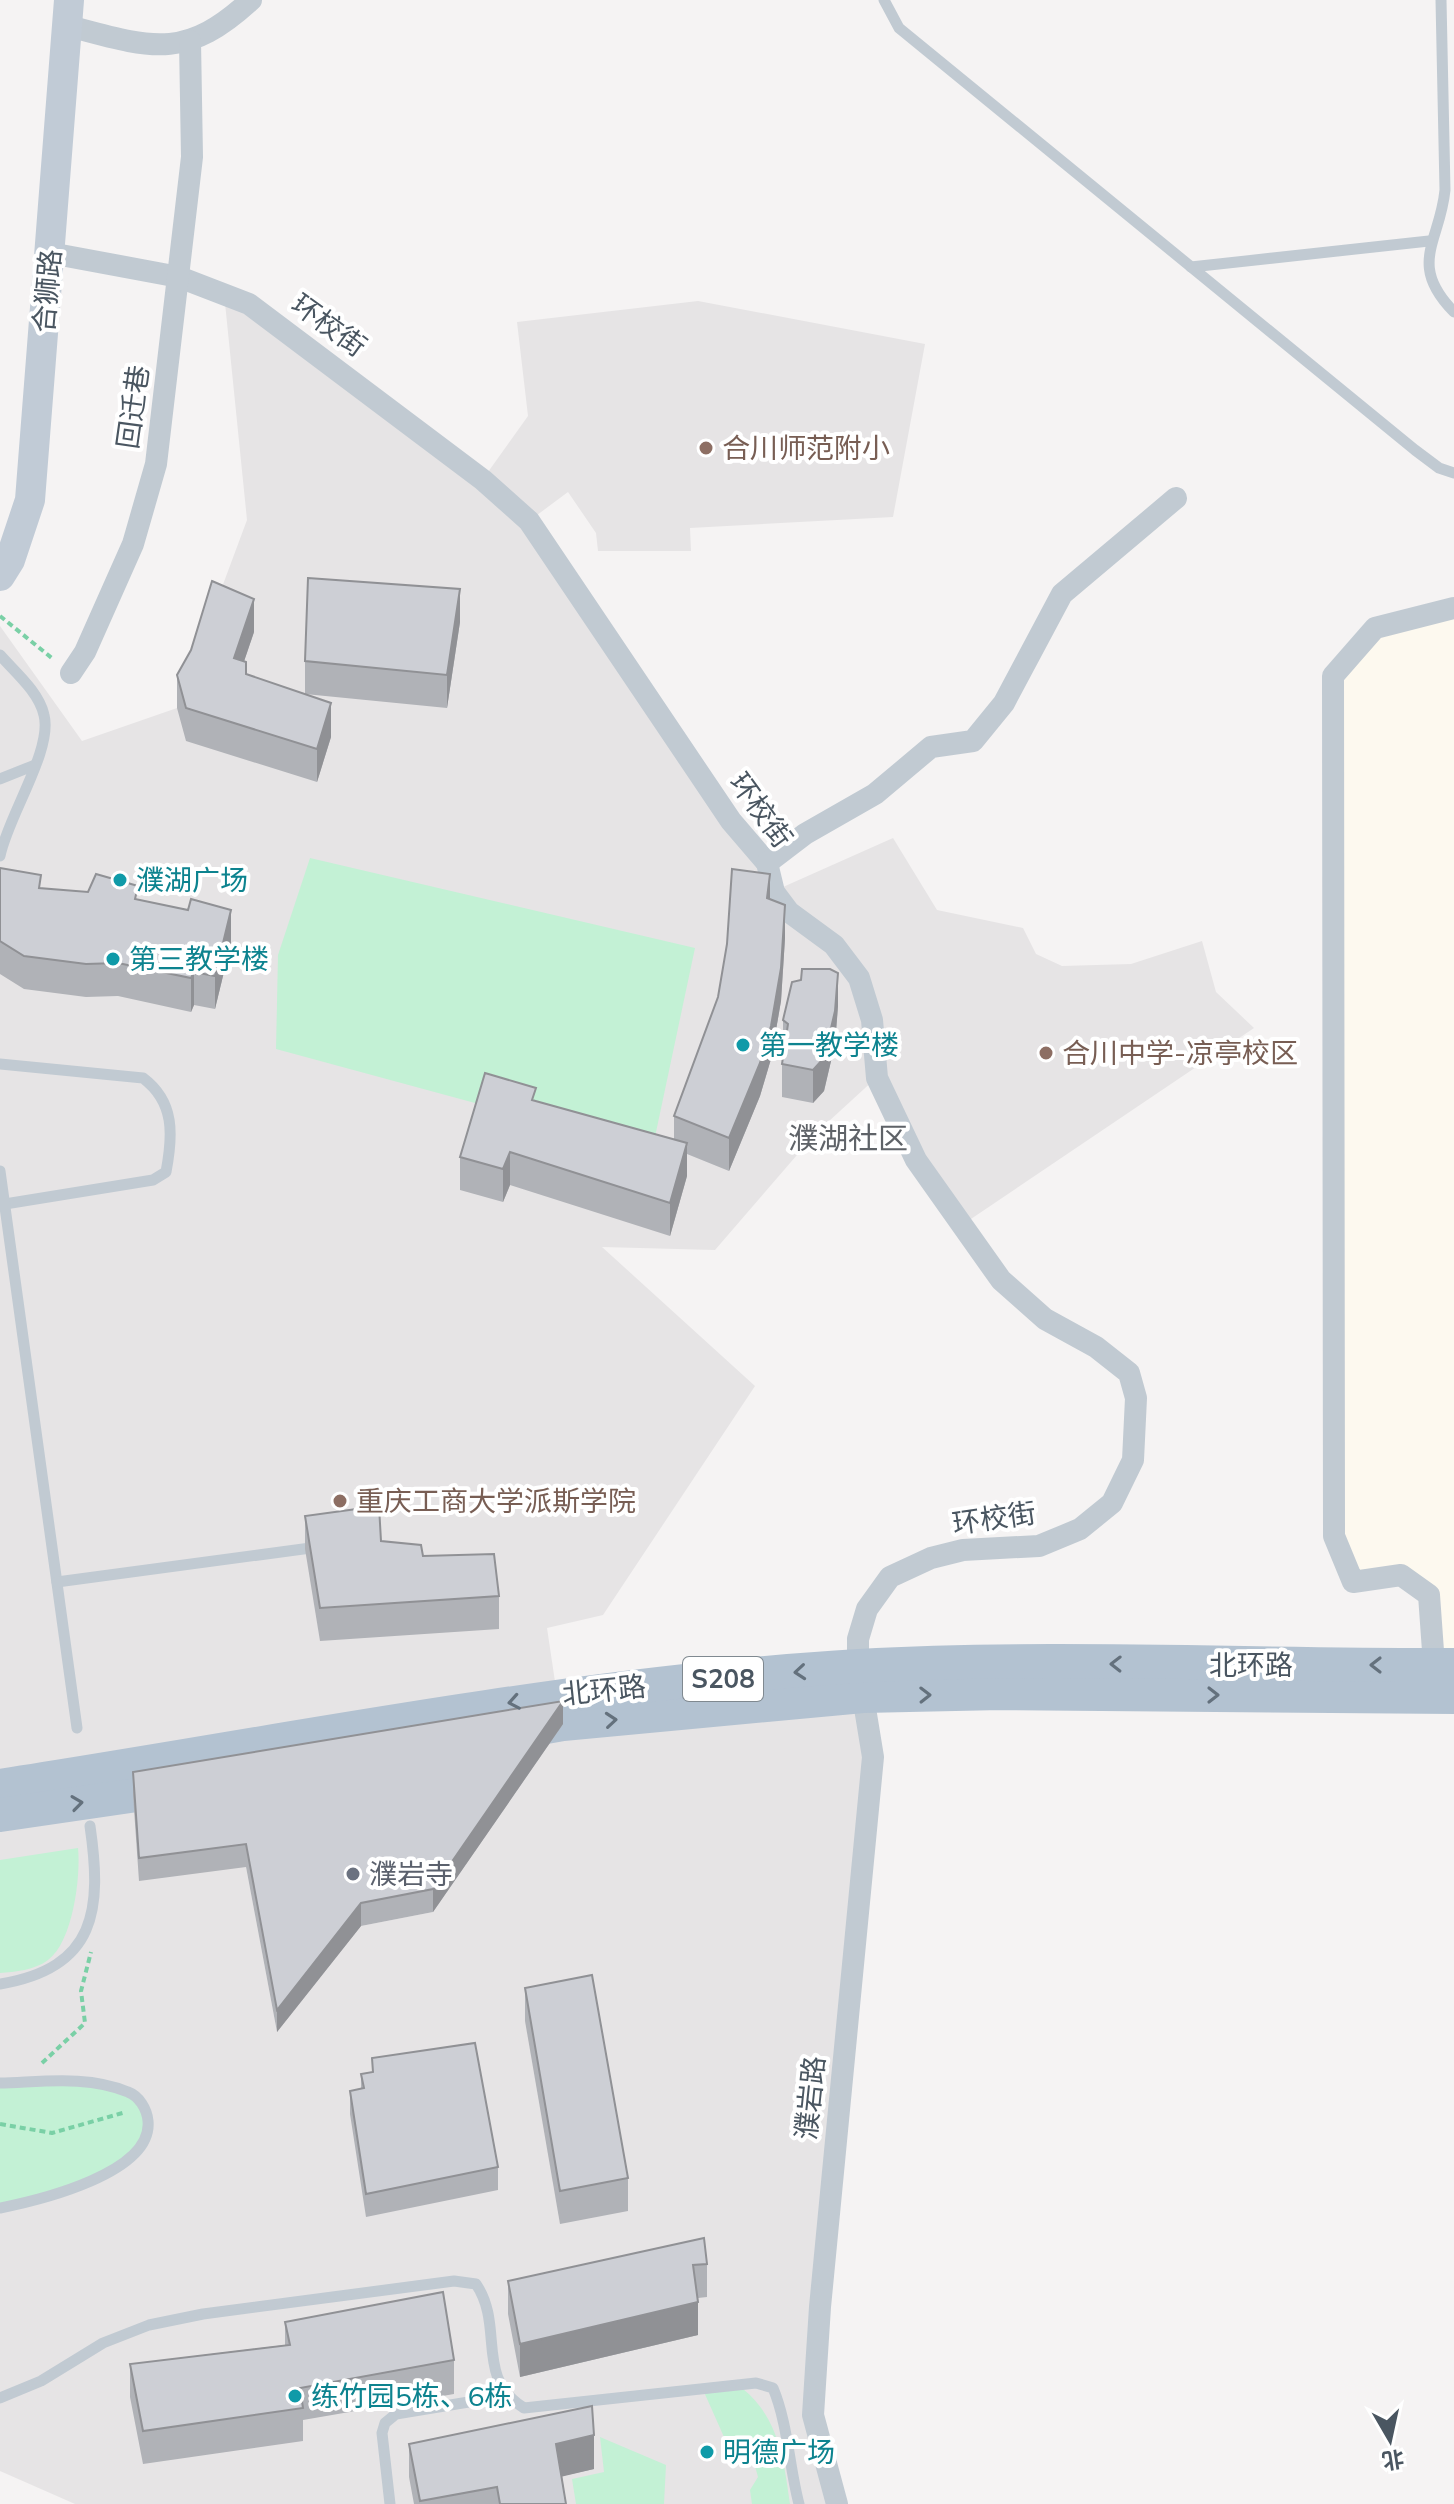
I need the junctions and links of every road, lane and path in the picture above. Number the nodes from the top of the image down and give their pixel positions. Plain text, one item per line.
1 (86, 0) edge
2 (251, 0) edge
3 (884, 0) edge
4 (1441, 0) edge
5 (72, 14) edge
6 (190, 41) junction
7 (1429, 241) junction
8 (50, 253) junction
9 (1191, 267) junction
10 (179, 277) junction
11 (1454, 312) edge
12 (1454, 473) edge
13 (1176, 498) dead end
14 (0, 576) edge
15 (1454, 608) edge
16 (0, 616) edge
17 (0, 655) edge
18 (71, 673) joint
19 (35, 765) junction
20 (0, 779) edge
21 (0, 856) edge
22 (767, 863) junction
23 (0, 1064) edge
24 (0, 1171) edge
25 (5, 1204) junction
26 (334, 1545) edge
27 (57, 1582) junction
28 (1444, 1665) edge
29 (860, 1681) junction
30 (1454, 1697) edge
31 (77, 1728) dead end
32 (331, 1764) edge
33 (239, 1780) edge
34 (0, 1786) edge
35 (0, 1815) edge
36 (90, 1826) dead end
37 (83, 1934) junction
38 (0, 1984) edge
39 (18, 2082) junction
40 (0, 2083) edge
41 (145, 2107) junction
42 (0, 2124) edge
43 (0, 2208) edge
44 (505, 2396) junction
45 (0, 2398) edge
46 (390, 2504) edge
47 (799, 2504) edge
48 (837, 2504) edge

1 - 5 street
2 - 6 street
3 - 9 lane
4 - 7 lane
5 - 6 street
5 - 8 main road, 合狮路
6 - 10 street, 回迁巷
7 - 9 lane
7 - 11 lane
8 - 10 street, 环校街
8 - 14 main road, 合狮路
9 - 12 lane
10 - 18 street, 回迁巷
10 - 22 street, 环校街
13 - 22 street
15 - 28 street
16 - 18 path
17 - 19 lane
19 - 20 lane
19 - 21 lane
22 - 29 street, 环校街
23 - 25 lane
24 - 25 lane
25 - 27 lane
26 - 27 lane
27 - 31 lane
28 -> 29 main road, 北环路 / S208
29 -> 30 main road, 北环路 / S208
32 -> 29 main road, 北环路 / S208
29 -> 34 main road, 北环路 / S208
29 - 48 street, 濮岩路
35 -> 33 main road
36 - 37 lane
37 - 38 lane
37 - 39 path
39 - 40 lane
39 - 41 lane
41 - 42 path
41 - 43 lane
44 - 45 lane
44 - 46 lane
44 - 47 lane

